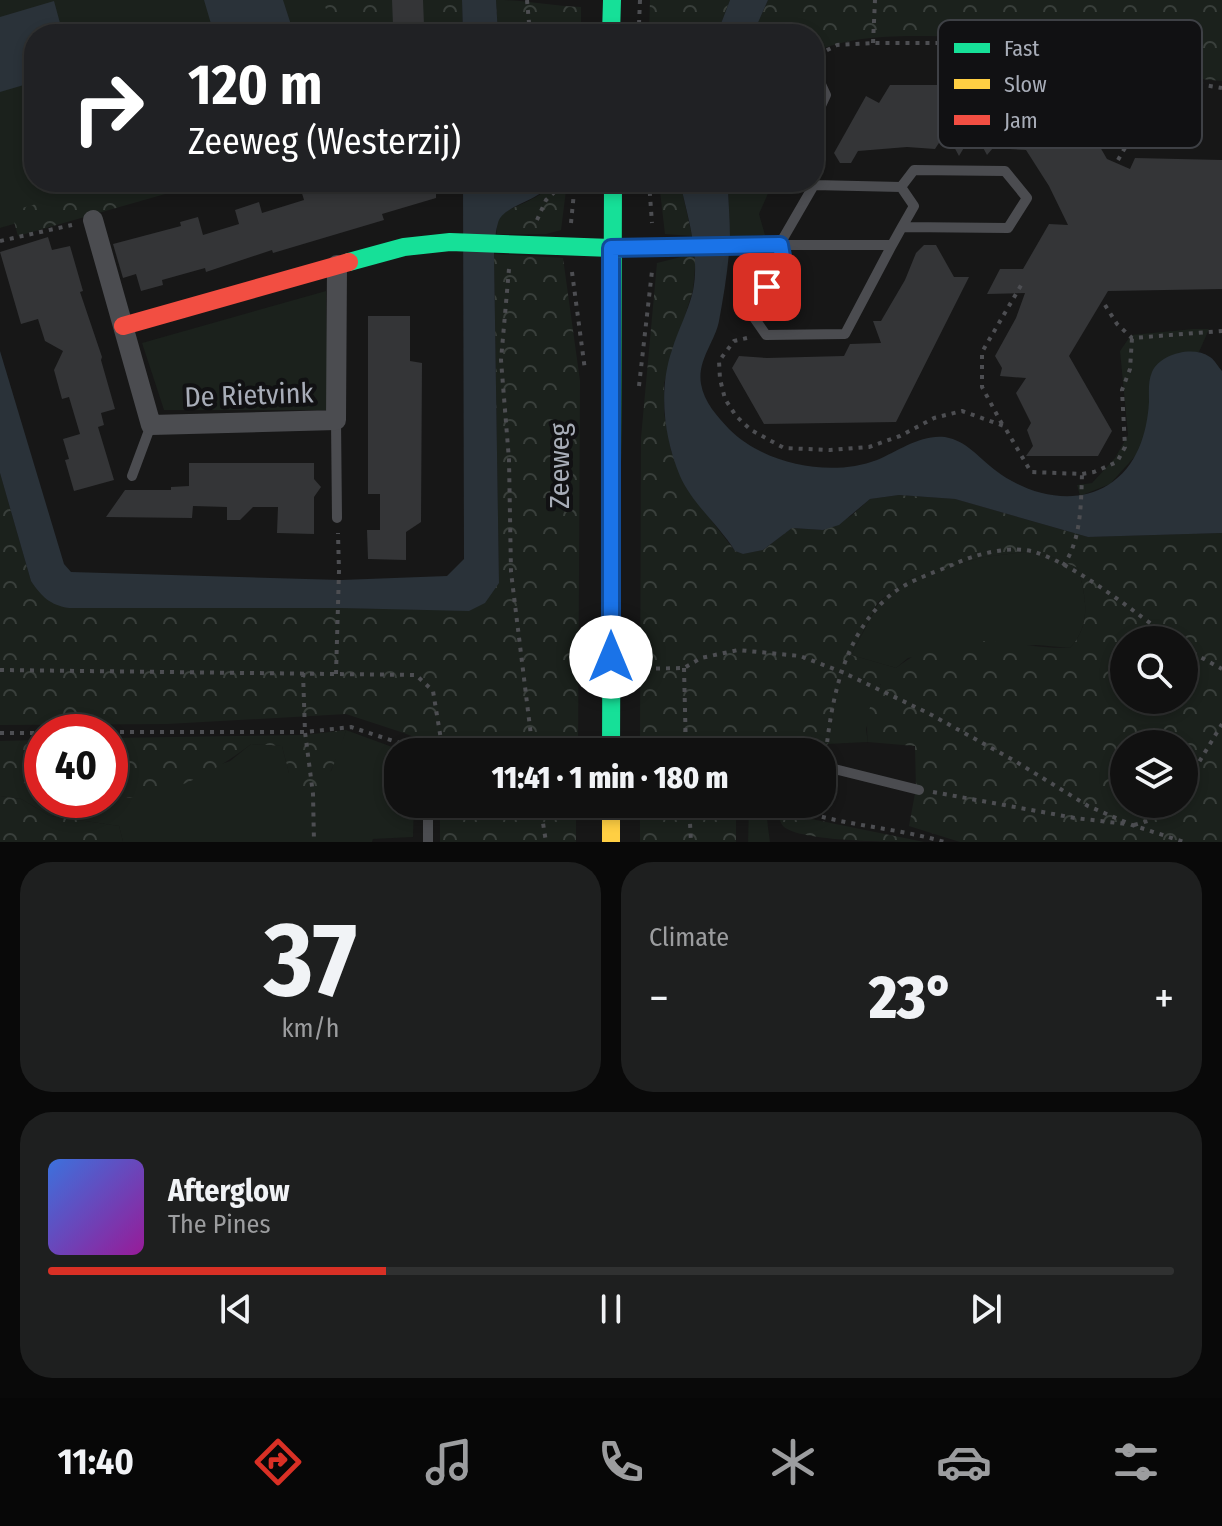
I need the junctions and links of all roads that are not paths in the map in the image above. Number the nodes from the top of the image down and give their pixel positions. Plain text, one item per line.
1 (612, 0) edge
2 (611, 24) edge
3 (824, 183) edge
4 (901, 187) junction
5 (613, 192) edge
6 (809, 192) edge
7 (93, 220) road end
8 (902, 227) junction
9 (780, 245) junction
10 (892, 245) junction
11 (611, 248) junction
12 (337, 265) junction
13 (123, 326) junction
14 (336, 420) junction
15 (151, 425) junction
16 (132, 476) dead end
17 (337, 518) road end
18 (611, 738) edge
19 (836, 769) edge
20 (919, 790) road end
21 (428, 818) edge
22 (611, 818) edge
23 (428, 842) edge
24 (611, 842) edge

1 - 2 street
3 - 4 lane
4 - 8 lane
4 - 8 lane
5 - 11 street, Zeeweg
6 - 9 lane
7 - 13 street, De Rietvink
8 - 10 lane
9 - 10 lane
9 - 10 lane
9 - 11 street
11 - 12 street
11 - 18 street, Zeeweg
12 - 13 street
12 - 14 street, De Rietvink
13 - 15 street, De Rietvink
14 - 15 street, De Rietvink
14 - 17 lane
15 - 16 lane, De Rietvink
19 - 20 lane
21 - 23 lane
22 - 24 street

